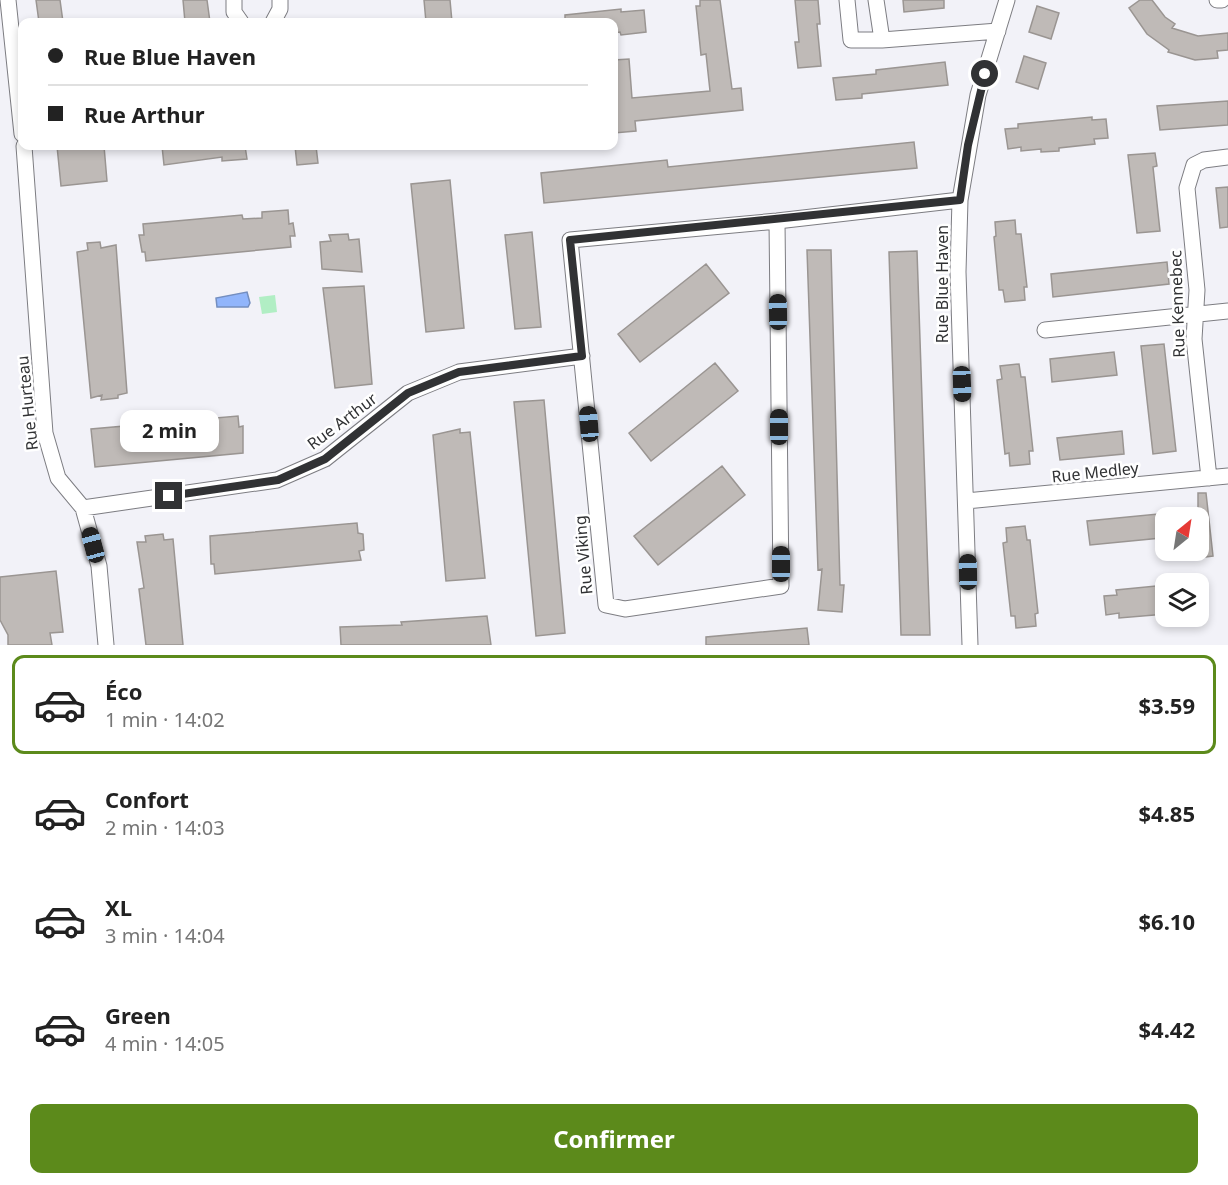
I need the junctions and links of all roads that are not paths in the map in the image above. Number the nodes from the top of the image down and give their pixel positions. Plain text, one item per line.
1 (8, 0) edge
2 (234, 0) edge
3 (280, 0) edge
4 (848, 0) edge
5 (876, 0) edge
6 (1007, 0) edge
7 (1217, 0) edge
8 (1222, 0) edge
9 (238, 18) edge
10 (275, 18) edge
11 (998, 31) junction
12 (882, 40) junction
13 (18, 96) edge
14 (24, 150) edge
15 (1228, 158) edge
16 (960, 200) junction
17 (777, 221) junction
18 (1228, 311) edge
19 (1196, 315) junction
20 (1046, 330) dead end
21 (582, 356) junction
22 (1228, 476) edge
23 (1209, 478) junction
24 (966, 501) junction
25 (83, 508) junction
26 (106, 645) edge
27 (970, 645) edge

1 - 13 street
2 - 9 street
3 - 10 street
4 - 12 street
5 - 12 street
6 - 11 street, Rue Blue Haven
7 - 8 street
11 - 12 street
11 - 16 street, Rue Blue Haven
14 - 25 street, Rue Hurteau
15 - 19 street, Rue Kennebec
16 - 17 street, Rue Viking
16 - 24 street, Rue Blue Haven
17 - 21 street, Rue Viking
17 - 21 street, Rue Viking
18 - 19 street
19 - 20 street
19 - 23 street, Rue Kennebec
21 - 25 street, Rue Arthur
22 - 23 street, Rue Medley
23 - 24 street, Rue Medley
24 - 27 street, Rue Blue Haven
25 - 26 street, Rue Hurteau

